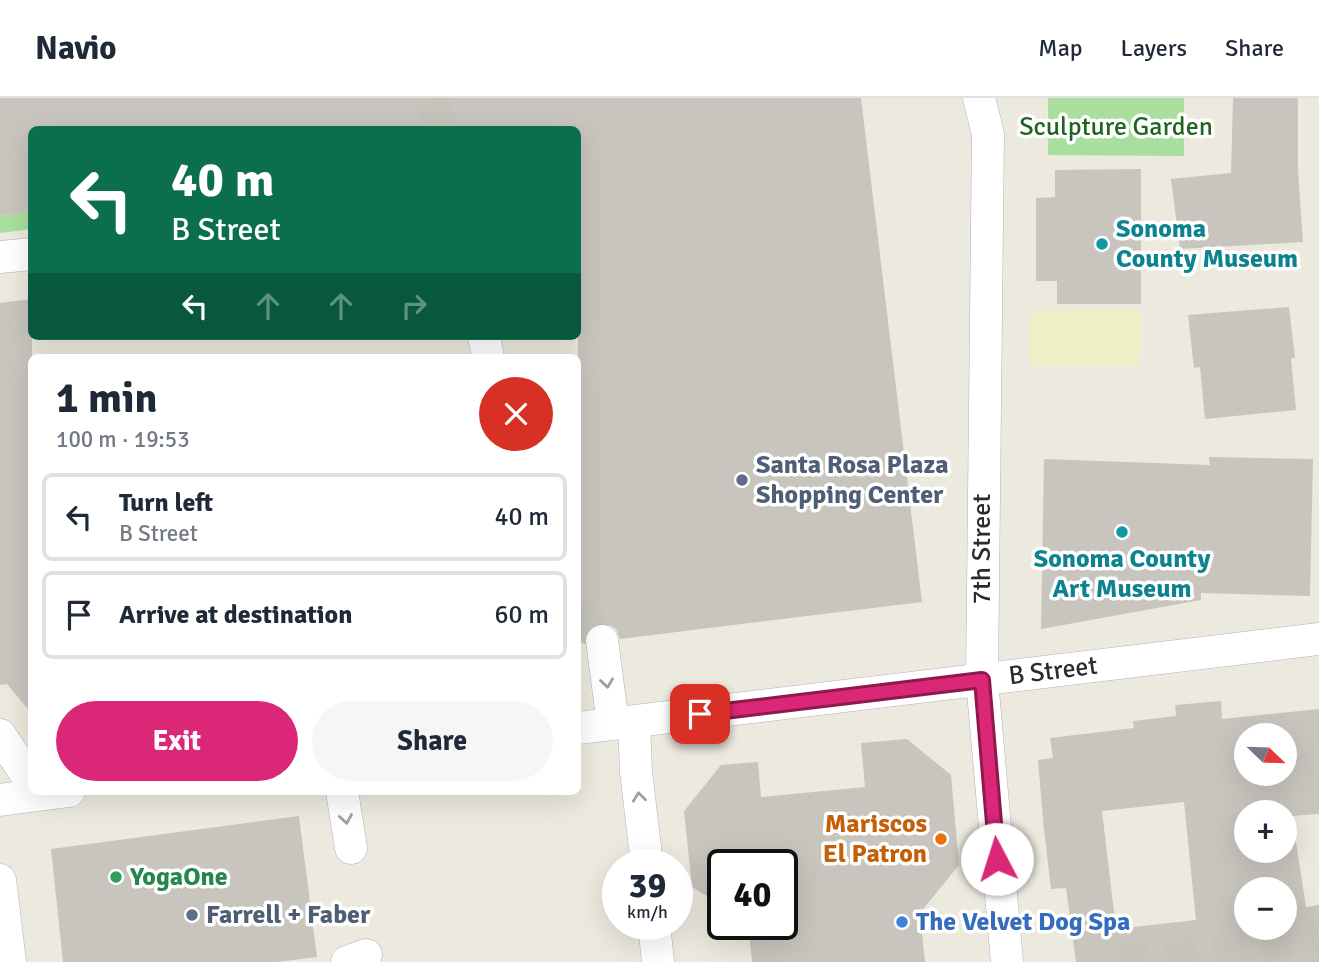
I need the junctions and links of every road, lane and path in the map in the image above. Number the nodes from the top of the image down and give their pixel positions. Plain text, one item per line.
1 (979, 98) edge
2 (999, 98) edge
3 (988, 134) junction
4 (28, 254) edge
5 (0, 257) edge
6 (1319, 639) edge
7 (602, 641) tunnel mouth
8 (982, 680) junction
9 (624, 723) junction
10 (581, 728) edge
11 (0, 735) edge
12 (28, 770) edge
13 (28, 794) edge
14 (343, 795) edge
15 (0, 800) edge
16 (351, 848) dead end
17 (645, 849) edge
18 (0, 880) edge
19 (656, 940) edge
20 (10, 962) edge
21 (659, 962) edge
22 (1007, 962) edge

1 - 3 street, 7th Street
2 - 3 street, 7th Street
3 - 8 street, 7th Street
4 - 5 street
6 - 8 street, B Street
7 -> 9 street
8 - 9 street, B Street
8 - 22 street, 7th Street
9 - 10 street, B Street
17 -> 9 street
11 - 12 street
13 - 15 street
14 -> 16 street
18 - 20 street
19 - 21 street

